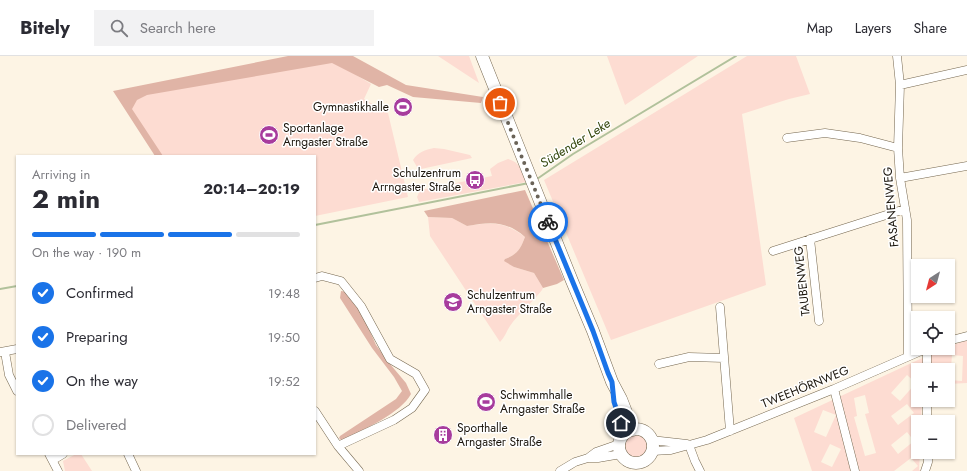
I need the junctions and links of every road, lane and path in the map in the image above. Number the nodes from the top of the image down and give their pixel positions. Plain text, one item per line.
1 (482, 56) edge
2 (897, 56) edge
3 (967, 70) edge
4 (900, 85) junction
5 (787, 138) dead end
6 (898, 148) junction
7 (967, 166) edge
8 (900, 178) junction
9 (905, 209) junction
10 (810, 239) junction
11 (773, 252) dead end
12 (316, 278) edge
13 (720, 307) dead end
14 (819, 321) dead end
15 (967, 336) edge
16 (955, 339) edge
17 (16, 349) edge
18 (2, 352) edge
19 (911, 355) edge
20 (908, 356) junction
21 (724, 358) junction
22 (659, 364) dead end
23 (16, 389) edge
24 (834, 389) junction
25 (316, 413) edge
26 (730, 431) junction
27 (624, 441) junction
28 (689, 445) junction
29 (338, 446) junction
30 (128, 455) edge
31 (51, 457) edge
32 (645, 459) edge
33 (928, 459) edge
34 (58, 471) edge
35 (136, 471) edge
36 (359, 471) edge
37 (560, 471) edge
38 (700, 471) edge
39 (855, 471) edge
40 (925, 471) edge

1 - 27 main road
2 - 4 street, FASANENWEG
3 - 4 street
4 - 6 street, FASANENWEG
5 - 6 street
6 - 8 street, FASANENWEG
7 - 8 street
8 - 9 street, FASANENWEG
9 - 10 street, TAUBENWEG
9 - 20 street, FASANENWEG
10 - 11 street, TAUBENWEG
10 - 14 street, TAUBENWEG
12 - 29 street
13 - 21 street
15 - 16 street
17 - 18 street
18 - 23 street
19 - 20 street, TWEEHÖRNWEG
20 - 24 street, TWEEHÖRNWEG
21 - 22 street
21 - 26 street
24 - 26 street, TWEEHÖRNWEG
24 - 39 street
25 - 29 street
26 - 28 street, TWEEHÖRNWEG
27 - 32 main road
27 - 32 main road
27 - 37 street
28 - 32 street, TWEEHÖRNWEG
28 - 38 street
29 - 36 street
30 - 35 street
31 - 34 street
33 - 40 street

